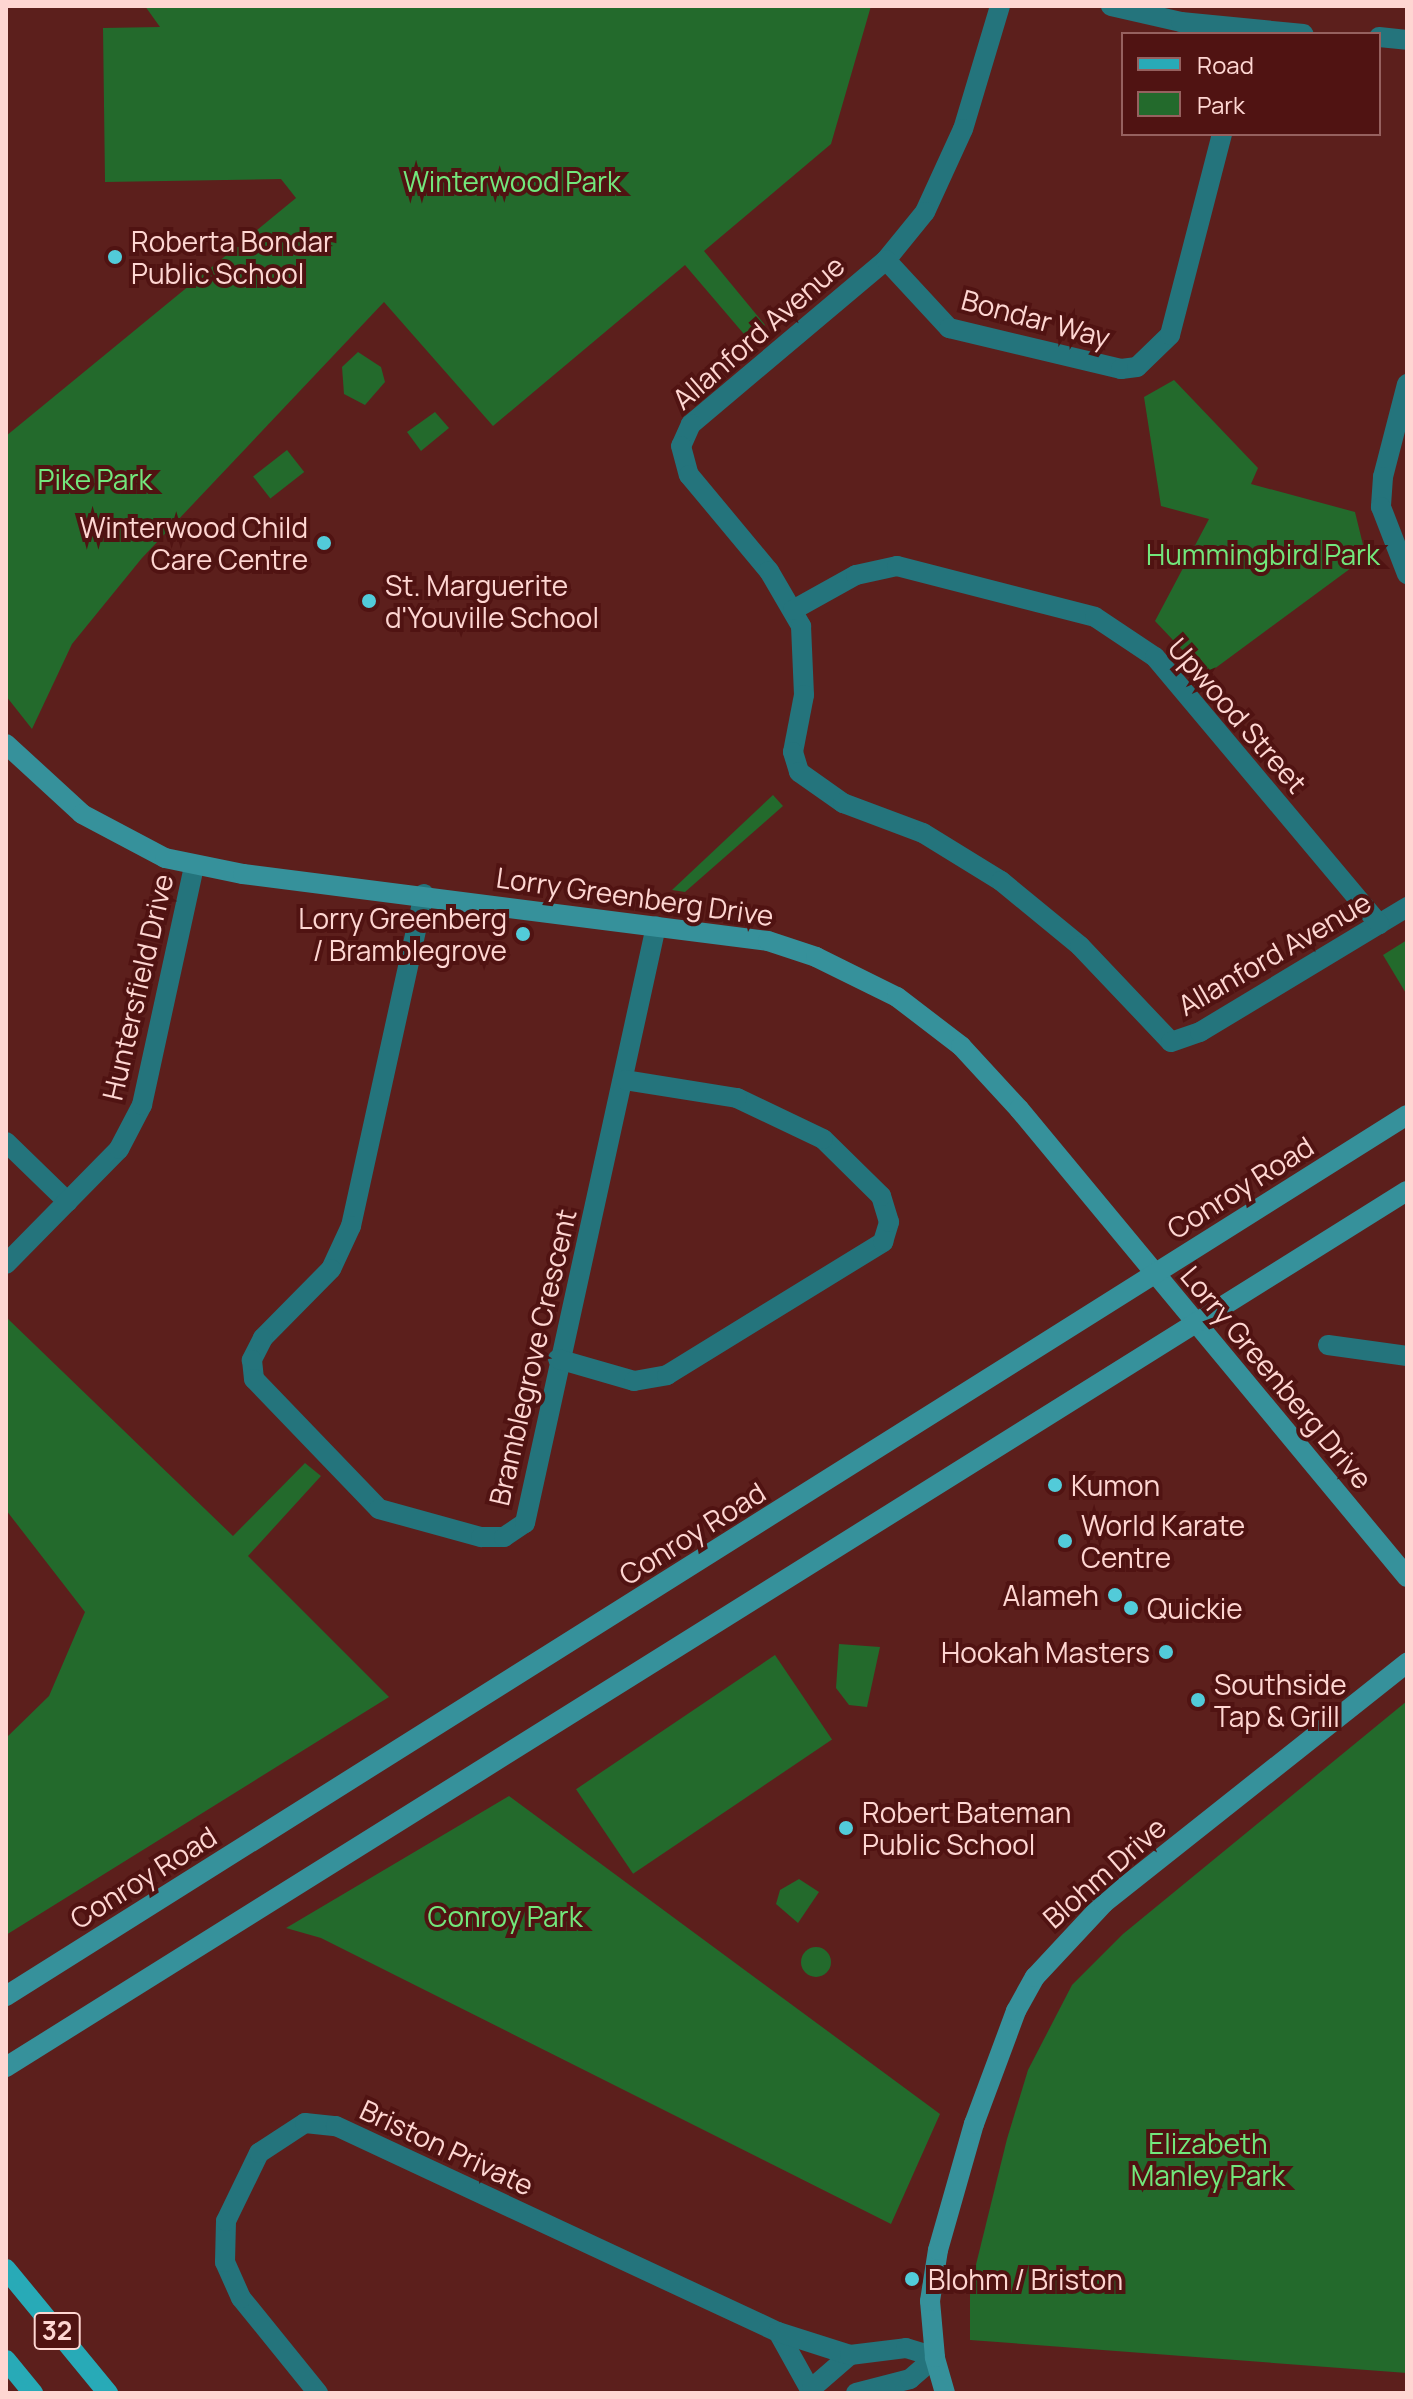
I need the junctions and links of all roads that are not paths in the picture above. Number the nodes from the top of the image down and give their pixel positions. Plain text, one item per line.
1 (1000, 6) edge
2 (1111, 6) edge
3 (1243, 32) edge
4 (1381, 37) edge
5 (1407, 40) edge
6 (1221, 136) edge
7 (886, 260) junction
8 (1407, 384) edge
9 (1407, 574) edge
10 (793, 610) junction
11 (6, 744) edge
12 (194, 866) junction
13 (424, 894) junction
14 (1407, 907) edge
15 (1379, 924) junction
16 (656, 926) junction
17 (625, 1080) junction
18 (1407, 1115) edge
19 (6, 1142) edge
20 (1407, 1191) edge
21 (68, 1202) junction
22 (6, 1264) edge
23 (1153, 1275) junction
24 (1195, 1324) junction
25 (1328, 1345) dead end
26 (1407, 1356) edge
27 (558, 1359) junction
28 (1407, 1577) edge
29 (1407, 1663) edge
30 (6, 1996) edge
31 (6, 2067) edge
32 (6, 2269) edge
33 (778, 2332) junction
34 (850, 2355) junction
35 (935, 2357) junction
36 (6, 2360) edge
37 (812, 2390) edge
38 (33, 2393) edge
39 (108, 2393) edge
40 (318, 2393) edge
41 (856, 2393) edge
42 (945, 2393) edge

1 - 7 street, Allanford Avenue
2 - 3 street
4 - 5 street
6 - 7 street, Bondar Way
7 - 10 street, Allanford Avenue
8 - 9 street
10 - 15 street, Upwood Street
10 - 15 street, Allanford Avenue
11 - 12 main road, Lorry Greenberg Drive
12 - 13 main road, Lorry Greenberg Drive
12 - 21 street, Huntersfield Drive
13 - 16 main road, Lorry Greenberg Drive
13 - 27 street, Bramblegrove Crescent
14 - 15 street, Allanford Avenue
16 - 17 street, Bramblegrove Crescent
16 - 23 main road, Lorry Greenberg Drive
17 - 27 street, Bramblegrove Crescent
17 - 27 street
18 - 23 main road, Conroy Road
19 - 21 street
20 - 24 main road
21 - 22 street, Huntersfield Drive
23 - 24 main road, Lorry Greenberg Drive
23 - 30 main road, Conroy Road
24 - 28 main road, Lorry Greenberg Drive
24 - 31 main road
25 - 26 street
29 - 35 main road, Blohm Drive
32 - 39 main road, 32
33 - 34 street, Briston Private
33 - 37 street
33 - 40 street, Briston Private
34 - 35 street, Briston Private
34 - 37 street
35 - 41 street
35 - 42 main road, Blohm Drive
36 - 38 main road, 32

